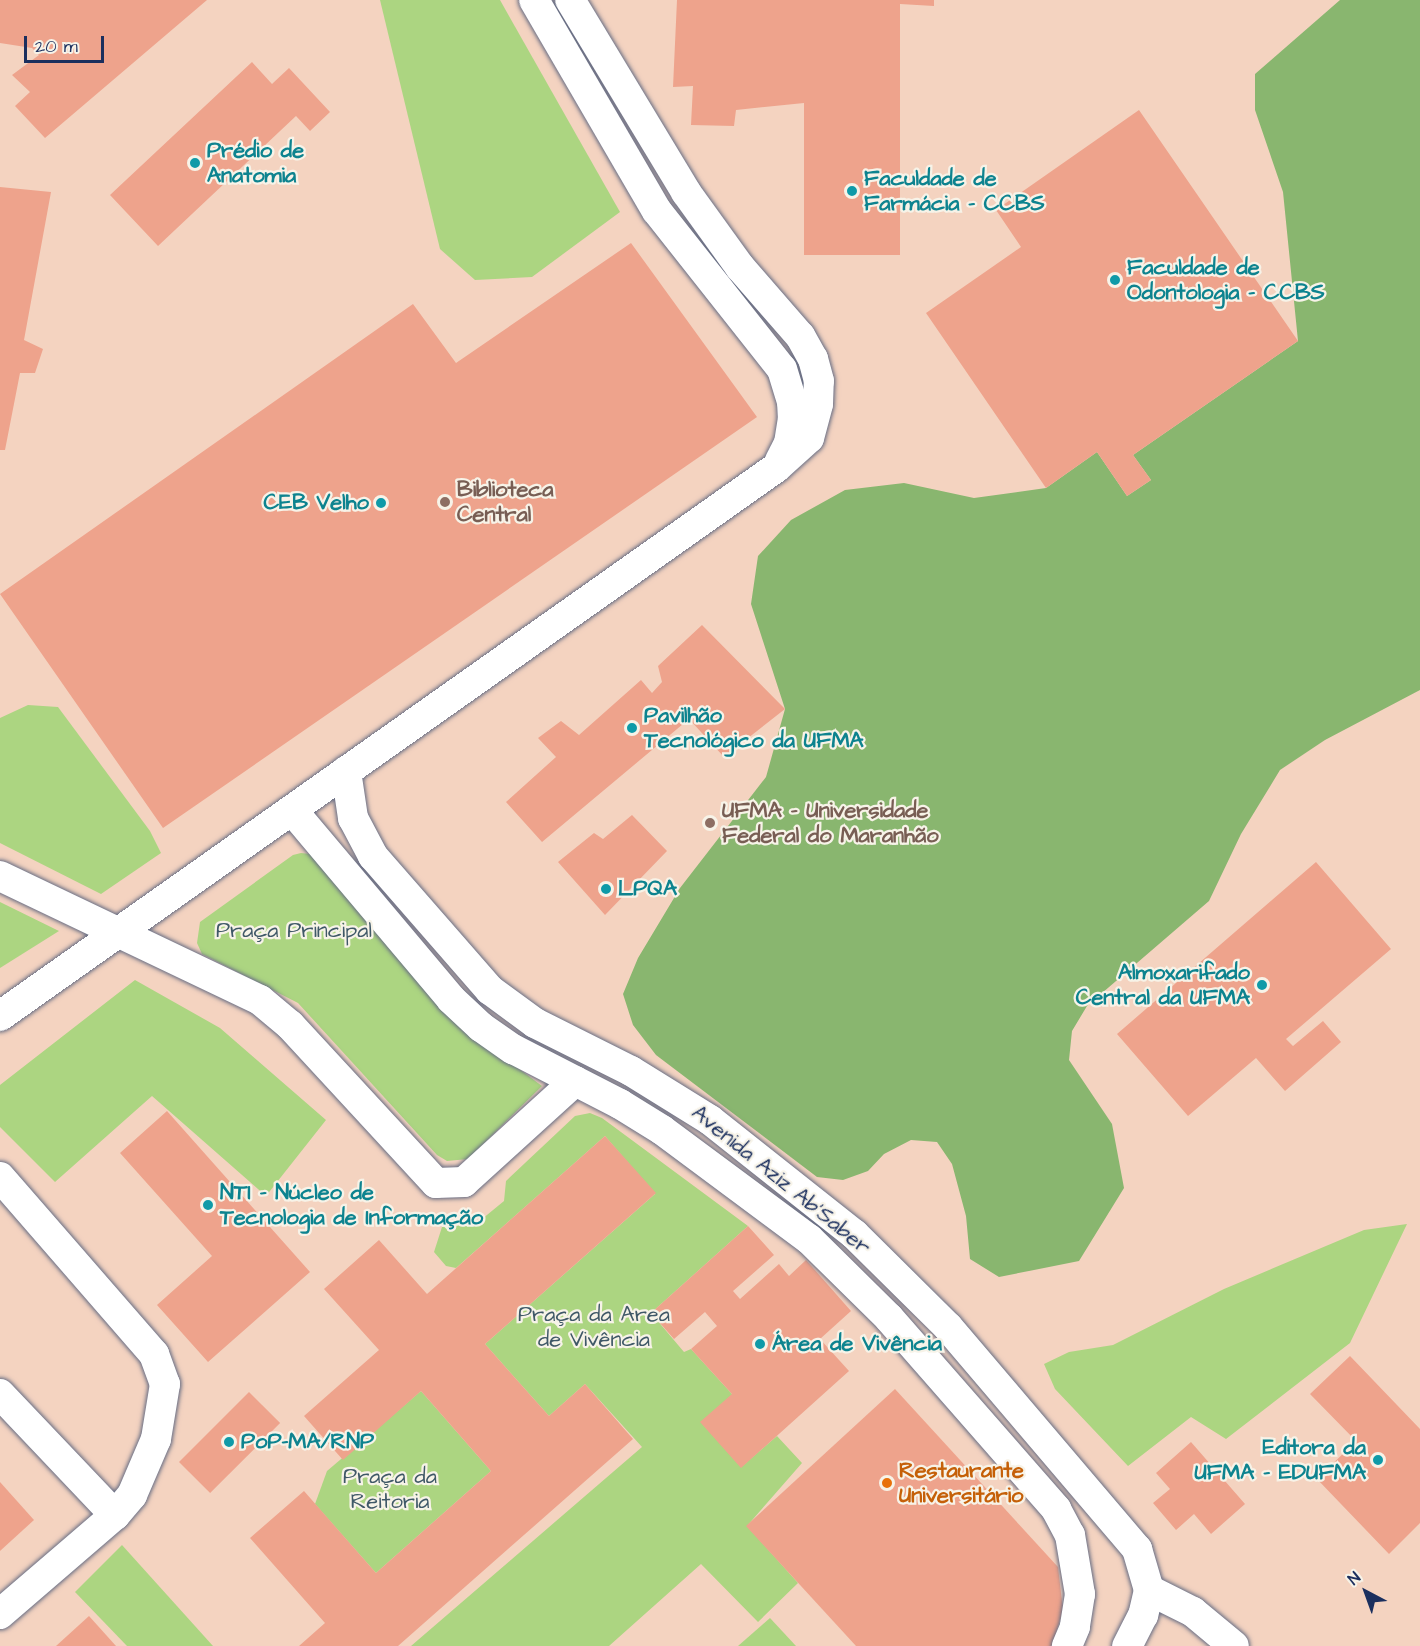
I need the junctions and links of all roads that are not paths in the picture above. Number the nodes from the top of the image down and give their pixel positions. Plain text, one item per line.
1 (534, 0) edge
2 (570, 0) edge
3 (777, 467) junction
4 (346, 771) junction
5 (292, 810) junction
6 (0, 876) edge
7 (117, 933) junction
8 (0, 1016) edge
9 (535, 1023) junction
10 (513, 1049) junction
11 (574, 1081) junction
12 (0, 1177) edge
13 (0, 1394) edge
14 (115, 1515) junction
15 (1149, 1590) junction
16 (0, 1614) edge
17 (1067, 1646) edge
18 (1127, 1646) edge
19 (1234, 1646) edge

1 - 3 street
2 - 3 street
3 - 4 street
4 - 5 street
4 - 9 street, Avenida Aziz Ab'Saber
5 - 7 street
5 - 10 street, Avenida Aziz Ab'Saber
6 - 7 street
7 - 8 street
7 - 11 street
9 - 10 street
9 - 15 street, Avenida Aziz Ab'Saber
10 - 11 street, Avenida Aziz Ab'Saber
11 - 17 street, Avenida Aziz Ab'Saber
12 - 14 street
13 - 14 street
14 - 16 street
15 - 18 street
15 - 19 street

